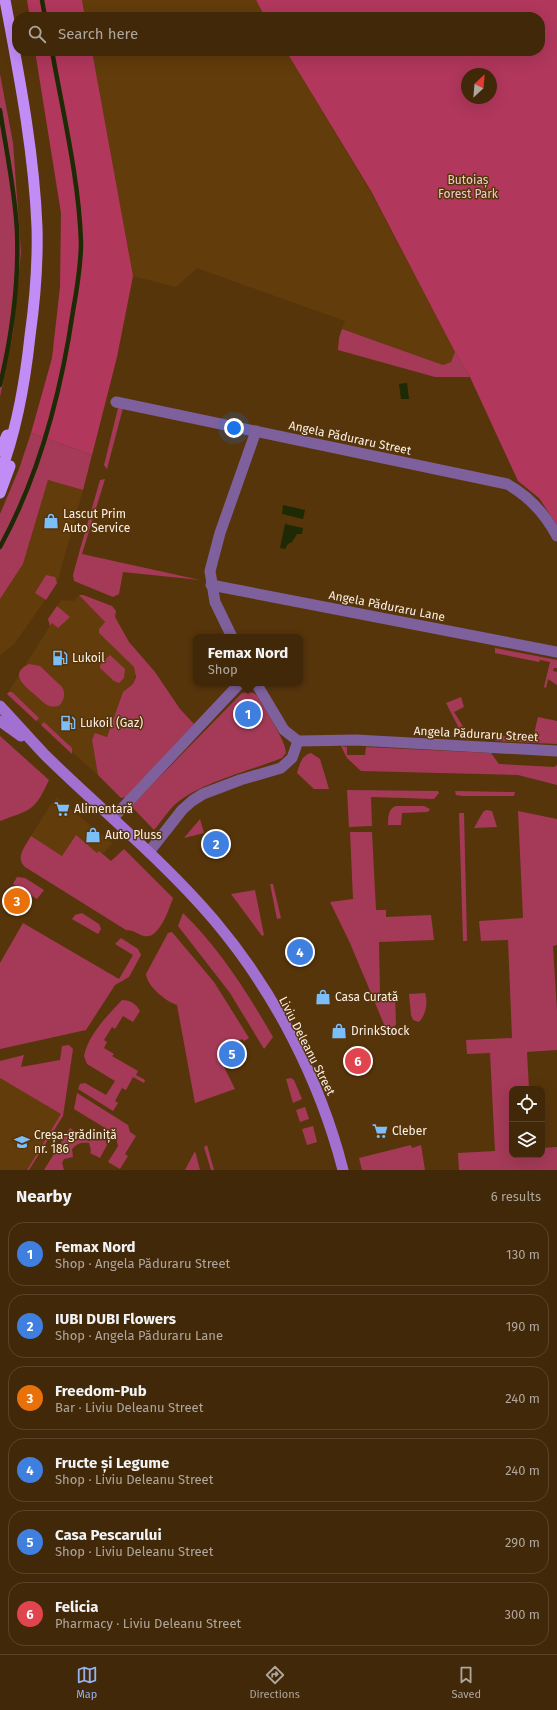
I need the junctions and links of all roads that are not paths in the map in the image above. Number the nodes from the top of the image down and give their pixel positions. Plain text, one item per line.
1 (5, 0) edge
2 (12, 41) edge
3 (15, 56) edge
4 (116, 402) dead end
5 (19, 409) junction
6 (256, 431) junction
7 (0, 438) edge
8 (0, 451) edge
9 (0, 474) edge
10 (0, 493) edge
11 (557, 536) edge
12 (211, 585) junction
13 (231, 634) edge
14 (557, 652) edge
15 (237, 686) edge
16 (258, 686) edge
17 (0, 706) edge
18 (0, 721) edge
19 (298, 741) junction
20 (557, 751) edge
21 (45, 755) junction
22 (113, 818) junction
23 (149, 852) junction
24 (343, 1170) edge

1 - 2 highway
3 - 5 highway
4 - 6 street, Angela Păduraru Street
5 - 7 highway
5 - 8 highway
5 - 9 highway
5 - 10 highway
6 - 11 street, Angela Păduraru Street
6 - 12 street
12 - 13 street
12 - 14 street, Angela Păduraru Lane
15 - 22 street
16 - 19 street
17 - 21 main road, Liviu Deleanu Street
18 - 21 main road, Liviu Deleanu Street
19 - 20 street, Angela Păduraru Street
19 - 23 street
21 - 22 main road, Liviu Deleanu Street
22 - 23 main road, Liviu Deleanu Street
23 - 24 main road, Liviu Deleanu Street

